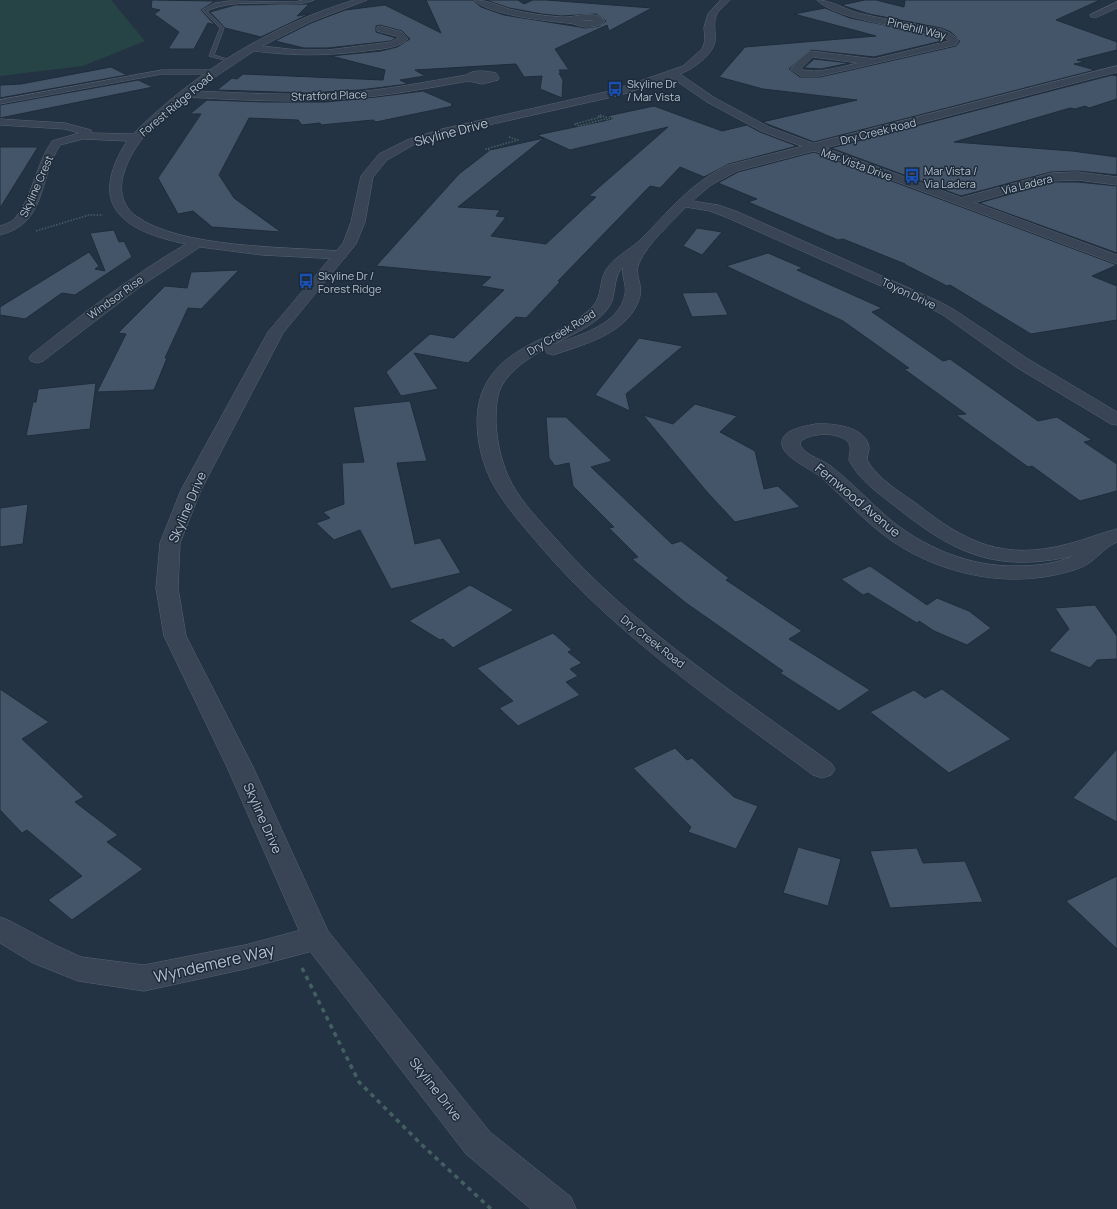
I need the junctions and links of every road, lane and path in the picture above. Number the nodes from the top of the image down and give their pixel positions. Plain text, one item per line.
1 (312, 0) edge
2 (363, 0) edge
3 (478, 0) edge
4 (726, 0) edge
5 (821, 0) edge
6 (1117, 5) edge
7 (1094, 15) dead end
8 (573, 20) dead end
9 (380, 29) dead end
10 (252, 48) junction
11 (231, 61) junction
12 (874, 62) junction
13 (1117, 69) edge
14 (680, 71) junction
15 (215, 72) junction
16 (470, 78) dead end
17 (636, 87) junction
18 (697, 91) junction
19 (187, 94) junction
20 (0, 102) edge
21 (614, 120) dead end
22 (611, 121) dead end
23 (0, 122) edge
24 (51, 124) junction
25 (93, 136) junction
26 (509, 137) dead end
27 (136, 138) junction
28 (56, 143) junction
29 (813, 148) junction
30 (498, 153) dead end
31 (1117, 180) edge
32 (962, 202) junction
33 (684, 203) junction
34 (131, 219) junction
35 (0, 231) edge
36 (32, 233) dead end
37 (198, 243) junction
38 (640, 248) junction
39 (340, 255) junction
40 (1117, 260) edge
41 (37, 358) dead end
42 (512, 365) junction
43 (1117, 420) edge
44 (1110, 538) edge
45 (822, 769) dead end
46 (0, 929) edge
47 (316, 938) junction
48 (302, 968) dead end
49 (492, 1209) edge
50 (558, 1209) edge

1 - 11 lane
2 - 10 street, Forest Ridge Road
3 - 8 street
4 - 14 street, Skyline Drive
5 - 12 street, Pinehill Way
6 - 7 street
9 - 10 street
10 - 11 street, Forest Ridge Road
11 - 15 street, Forest Ridge Road
12 - 12 street, Pinehill Way
13 - 29 street, Dry Creek Road
14 - 17 street, Skyline Drive
14 - 18 street, Mar Vista Drive
15 - 19 street, Forest Ridge Road
15 - 20 lane
16 - 19 street, Stratford Place
17 - 18 street
17 - 39 street, Skyline Drive
18 - 29 street, Mar Vista Drive
19 - 27 street, Forest Ridge Road
21 - 22 path
23 - 24 street
24 - 25 street
24 - 28 street
25 - 27 street
25 - 28 street, Skyline Crest
26 - 30 path
27 - 34 street, Forest Ridge Road
28 - 35 street, Skyline Crest
29 - 32 street, Mar Vista Drive
29 - 33 street, Dry Creek Road
31 - 32 street, Via Ladera
32 - 40 street, Mar Vista Drive
33 - 38 street, Dry Creek Road
33 - 43 street, Toyon Drive
34 - 36 path
34 - 37 street, Forest Ridge Road
37 - 39 street, Forest Ridge Road
37 - 41 street, Windsor Rise
38 - 42 street, Dry Creek Road
38 - 42 street
39 - 47 street, Skyline Drive
42 - 45 street, Dry Creek Road
44 - 44 street, Fernwood Avenue
46 - 47 street, Wyndemere Way
47 - 50 street, Skyline Drive
48 - 49 path

